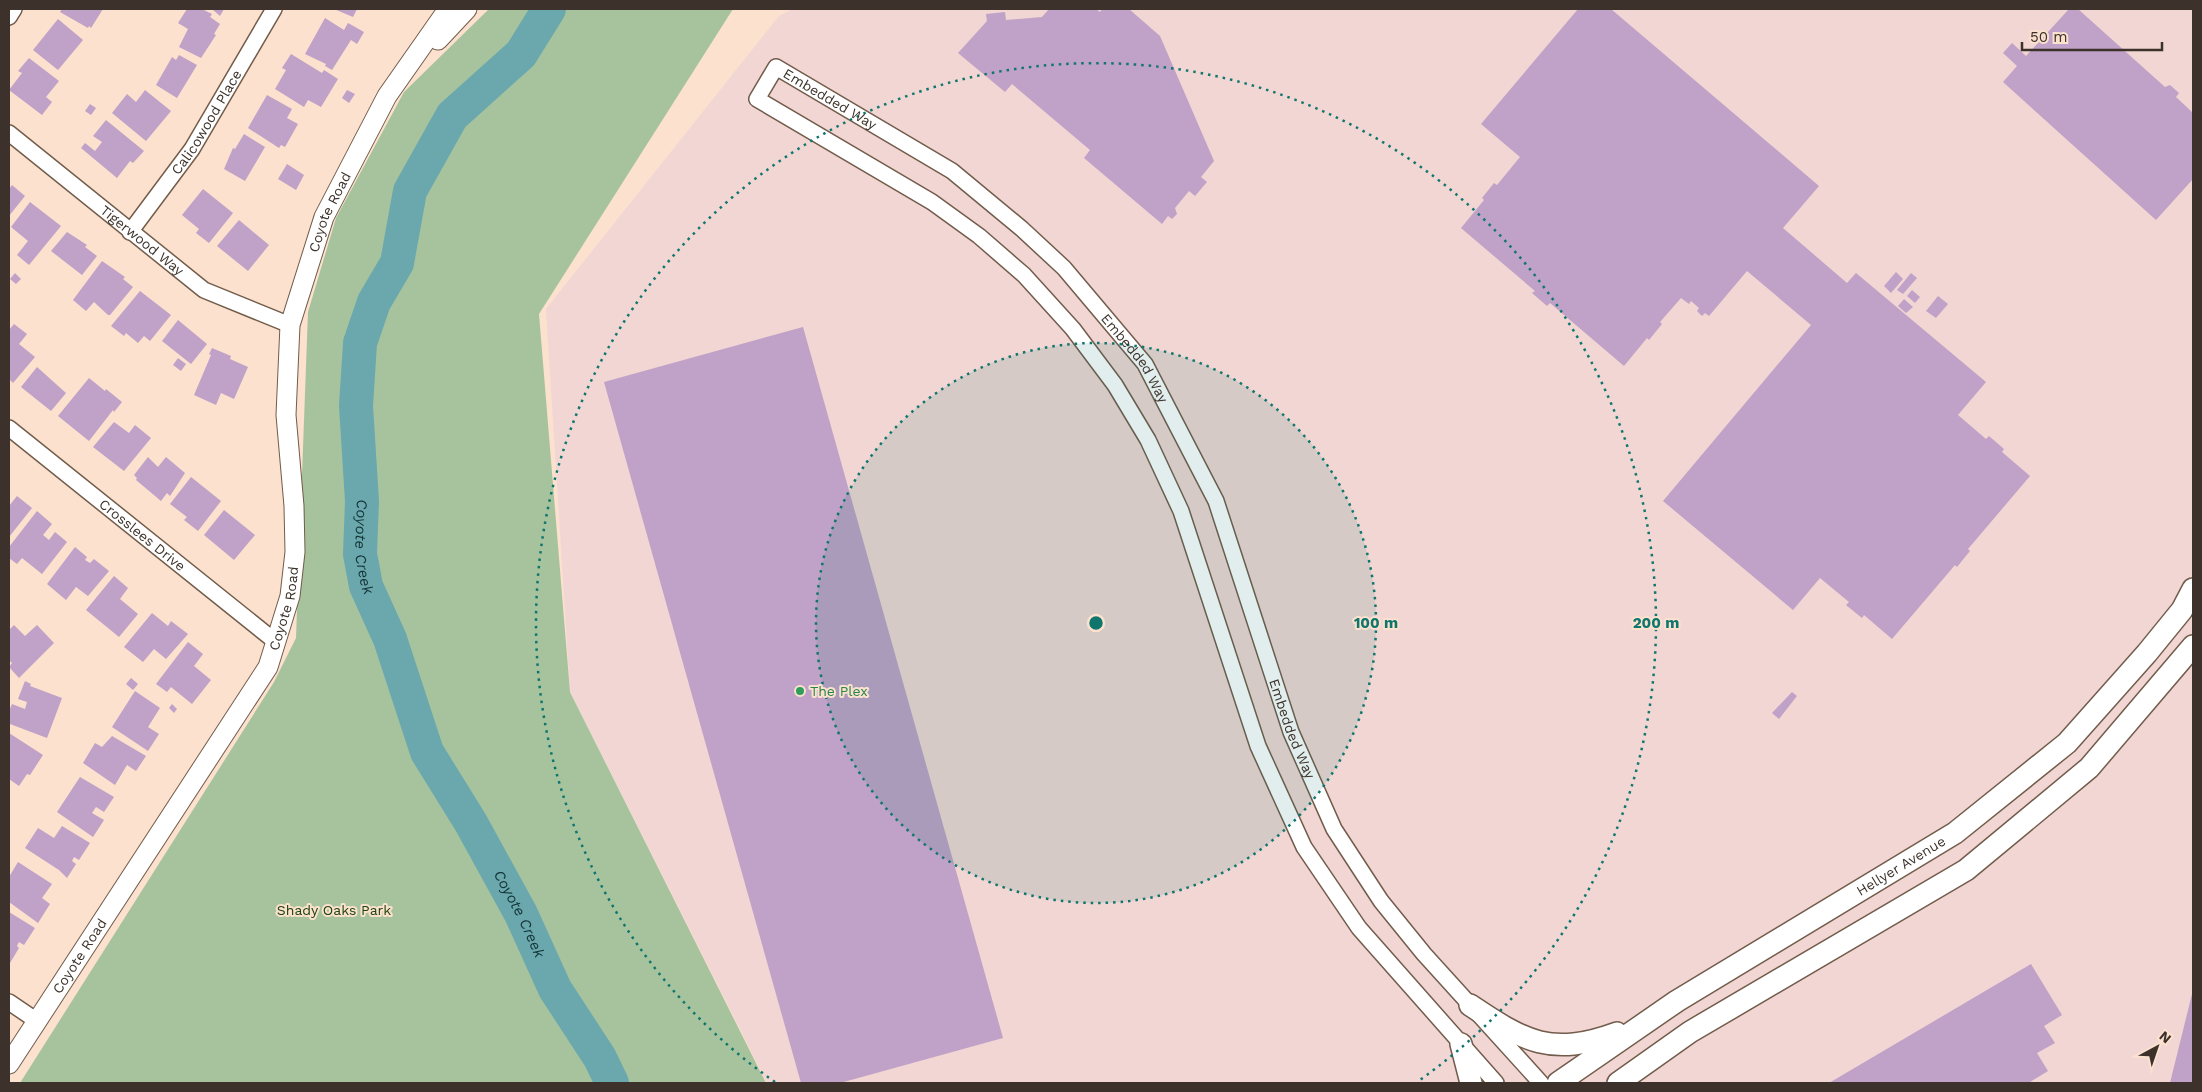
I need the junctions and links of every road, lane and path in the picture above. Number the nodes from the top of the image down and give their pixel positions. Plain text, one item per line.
1 (14, 9) edge
2 (274, 9) edge
3 (448, 9) edge
4 (467, 9) edge
5 (9, 17) edge
6 (387, 96) junction
7 (9, 133) edge
8 (130, 232) junction
9 (290, 325) junction
10 (9, 428) edge
11 (2193, 589) edge
12 (276, 642) junction
13 (2193, 646) edge
14 (2067, 743) junction
15 (2089, 768) junction
16 (9, 1002) edge
17 (1470, 1005) junction
18 (37, 1021) junction
19 (1643, 1023) junction
20 (1461, 1044) junction
21 (9, 1064) edge
22 (1471, 1083) edge
23 (1496, 1083) edge
24 (1541, 1083) edge
25 (1558, 1083) edge
26 (1618, 1083) edge

1 - 5 street
2 - 8 street, Calicowood Place
3 - 6 street, Coyote Road
4 - 6 street, Coyote Road
6 - 9 street, Coyote Road
7 - 8 street, Tigerwood Way
8 - 9 street, Tigerwood Way
9 - 12 street, Coyote Road
10 - 12 street, Crosslees Drive
11 - 14 main road, Hellyer Avenue
12 - 18 street, Coyote Road
13 - 15 main road
14 - 15 main road
14 - 19 main road, Hellyer Avenue
15 - 26 main road
16 - 18 street
17 - 19 main road
17 - 20 street, Embedded Way
17 - 24 street, Embedded Way
18 - 21 street, Coyote Road
19 - 25 main road, Hellyer Avenue
20 - 22 main road
20 - 23 street, Embedded Way

